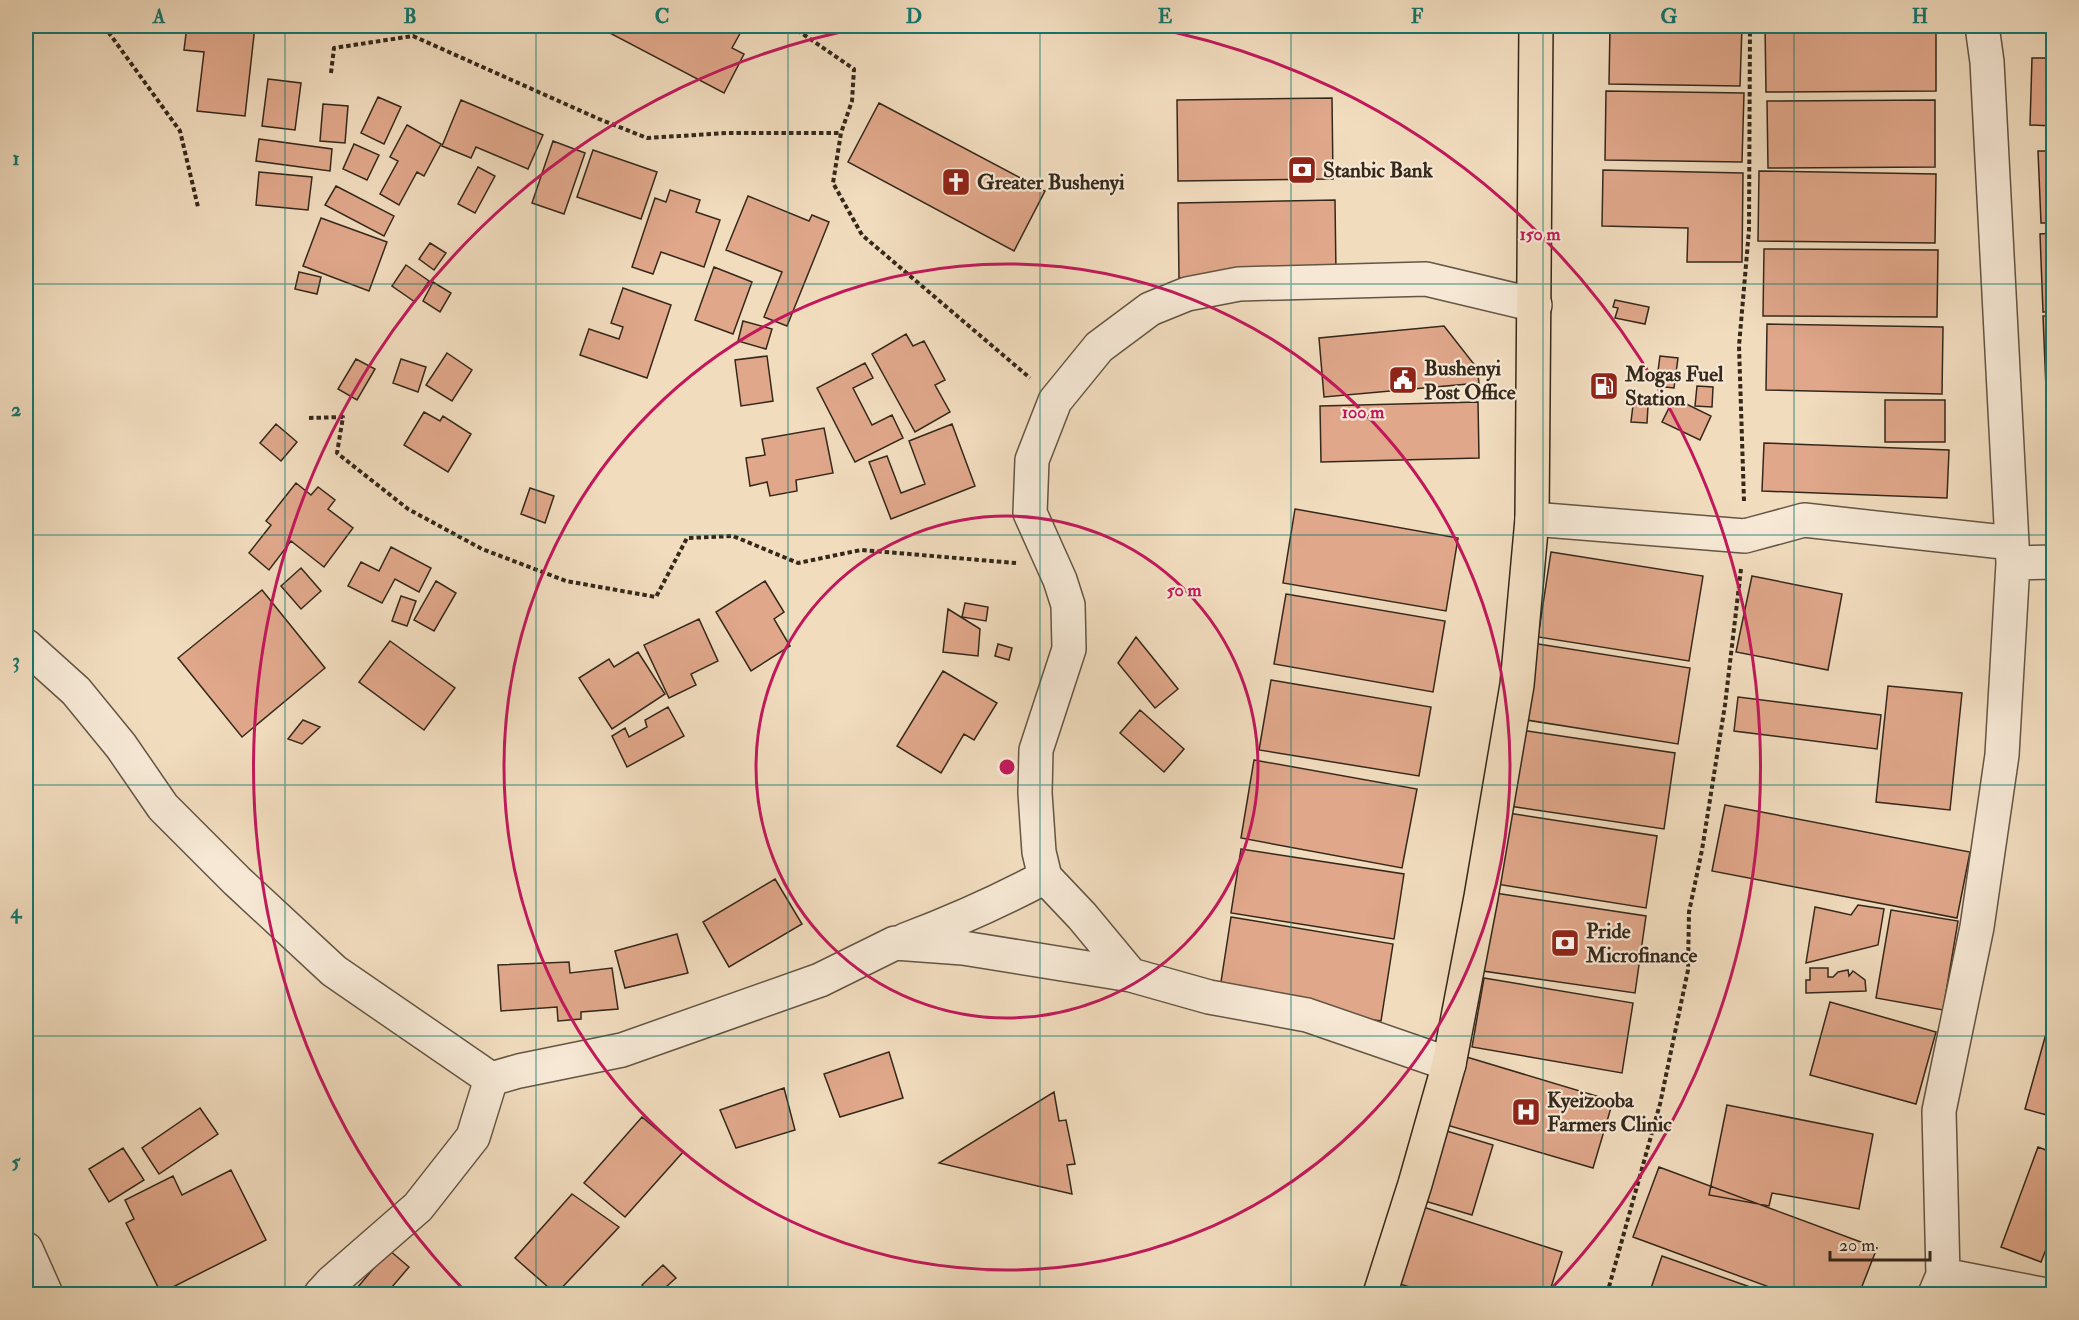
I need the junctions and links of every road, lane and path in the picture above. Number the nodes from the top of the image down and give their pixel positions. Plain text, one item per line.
1 (104, 26) edge
2 (791, 26) edge
3 (1536, 26) edge
4 (1750, 26) edge
5 (1982, 26) edge
6 (332, 73) dead end
7 (841, 134) junction
8 (198, 207) dead end
9 (1535, 305) junction
10 (1055, 401) junction
11 (309, 418) dead end
12 (1532, 519) junction
13 (1744, 536) junction
14 (2013, 553) junction
15 (2054, 562) edge
16 (1055, 569) junction
17 (26, 646) edge
18 (1046, 877) junction
19 (896, 943) junction
20 (1131, 975) junction
21 (1449, 1064) junction
22 (491, 1079) junction
23 (26, 1249) edge
24 (1939, 1285) edge
25 (46, 1294) edge
26 (321, 1294) edge
27 (1380, 1294) edge
28 (1606, 1294) edge
29 (2041, 1294) edge

1 - 8 path
2 - 7 path
3 - 9 main road
4 - 13 path
5 - 14 street
6 - 7 path
7 - 10 path
9 - 10 street
9 - 12 main road
10 - 16 street
11 - 16 path
12 - 13 street
12 - 21 main road
13 - 14 street
13 - 28 path
14 - 15 street
14 - 24 street
16 - 18 street
17 - 22 street
18 - 19 street
18 - 20 street
19 - 20 street
19 - 22 street
20 - 21 street
21 - 27 main road
22 - 26 street
23 - 25 street
24 - 29 street

